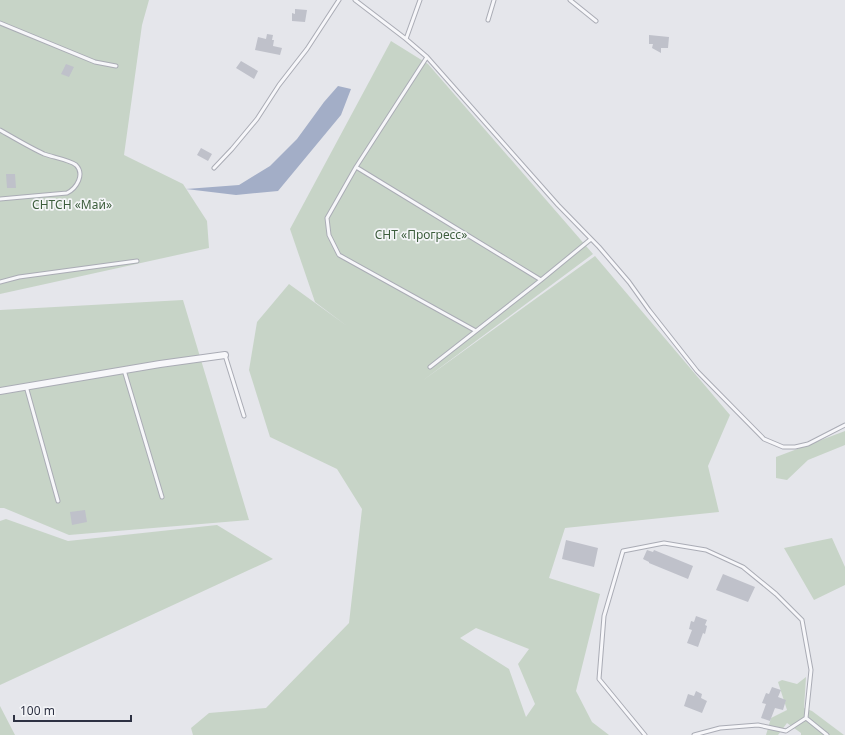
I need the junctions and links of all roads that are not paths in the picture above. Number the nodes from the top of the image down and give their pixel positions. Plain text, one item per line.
1 (339, 0) edge
2 (355, 0) edge
3 (420, 0) edge
4 (494, 0) edge
5 (570, 0) edge
6 (488, 20) dead end
7 (596, 21) dead end
8 (0, 23) edge
9 (406, 39) junction
10 (427, 57) junction
11 (116, 66) dead end
12 (0, 130) edge
13 (356, 167) junction
14 (214, 168) dead end
15 (0, 199) edge
16 (591, 239) junction
17 (137, 261) dead end
18 (541, 280) junction
19 (0, 282) edge
20 (476, 331) junction
21 (225, 355) joint
22 (430, 367) dead end
23 (124, 370) junction
24 (26, 386) junction
25 (0, 391) edge
26 (244, 416) dead end
27 (845, 425) edge
28 (162, 497) dead end
29 (58, 501) dead end
30 (806, 718) junction
31 (645, 735) edge
32 (694, 735) edge
33 (827, 735) edge

1 - 14 lane
2 - 9 lane
3 - 9 lane
4 - 6 lane
5 - 7 lane
8 - 11 lane
9 - 10 lane
10 - 13 lane
10 - 16 lane
12 - 15 lane
13 - 18 lane
13 - 20 lane
16 - 18 lane
16 - 27 lane
17 - 19 lane
18 - 20 lane
20 - 22 lane
21 - 23 street
21 - 26 lane
23 - 24 street
23 - 28 lane
24 - 25 street
24 - 29 lane
30 - 31 lane
30 - 32 lane
30 - 33 lane

